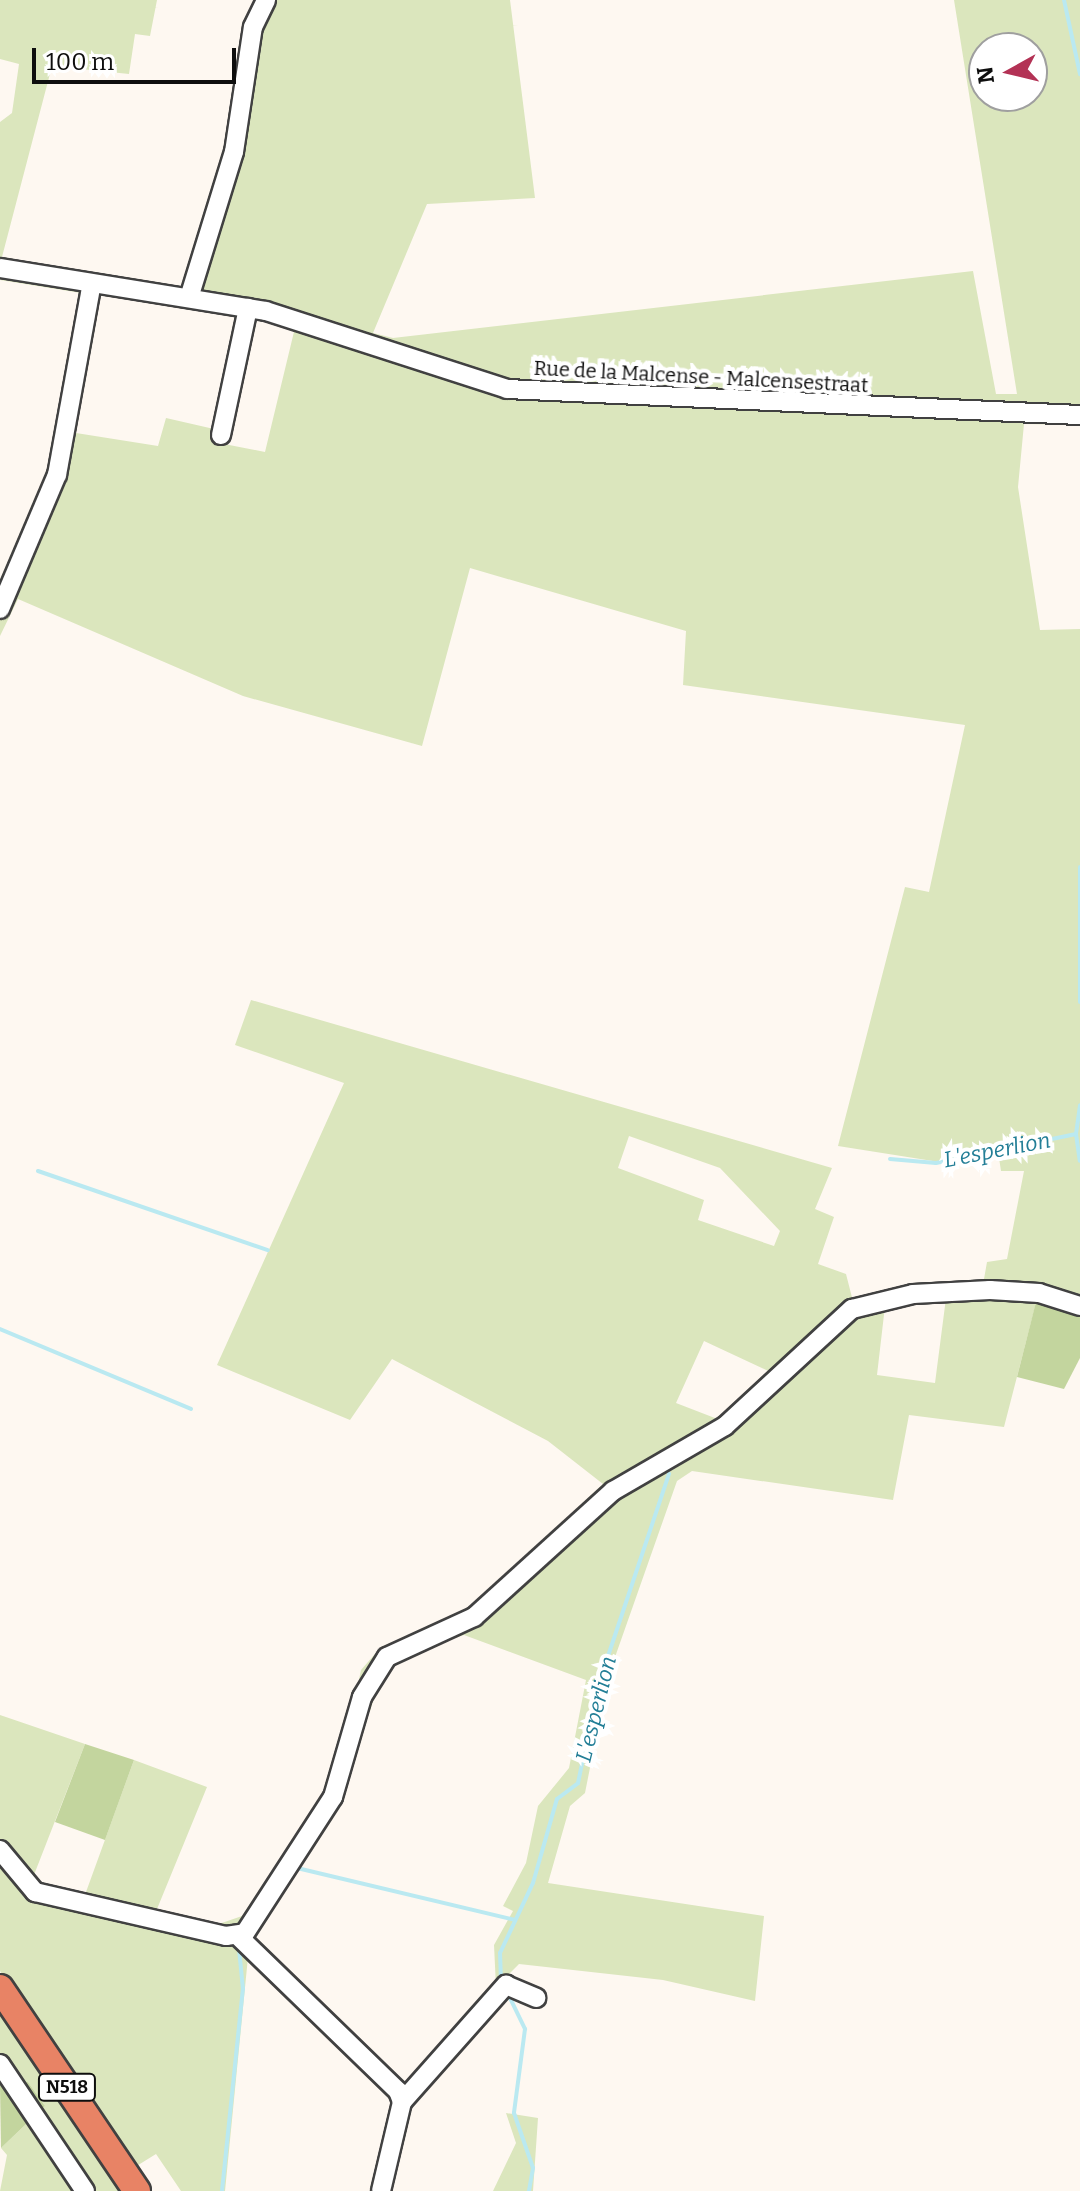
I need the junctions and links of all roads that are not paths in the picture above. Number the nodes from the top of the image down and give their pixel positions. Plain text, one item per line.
1 (266, 0) edge
2 (0, 268) edge
3 (91, 287) junction
4 (189, 298) junction
5 (248, 308) junction
6 (1080, 415) edge
7 (221, 435) dead end
8 (0, 609) edge
9 (1080, 1306) edge
10 (0, 1850) edge
11 (238, 1936) junction
12 (0, 1988) edge
13 (536, 1998) dead end
14 (0, 2064) edge
15 (402, 2102) junction
16 (136, 2189) edge
17 (85, 2191) edge
18 (381, 2191) edge

1 - 4 street
2 - 3 street, Rue de la Malcense - Malcensestraat
3 - 4 street, Rue de la Malcense - Malcensestraat
3 - 8 street
4 - 5 street, Rue de la Malcense - Malcensestraat
5 - 6 street, Rue de la Malcense - Malcensestraat
5 - 7 street
9 - 11 street
10 - 11 street
11 - 15 street
12 - 16 highway, N518
13 - 15 street
14 - 17 street
15 - 18 street

